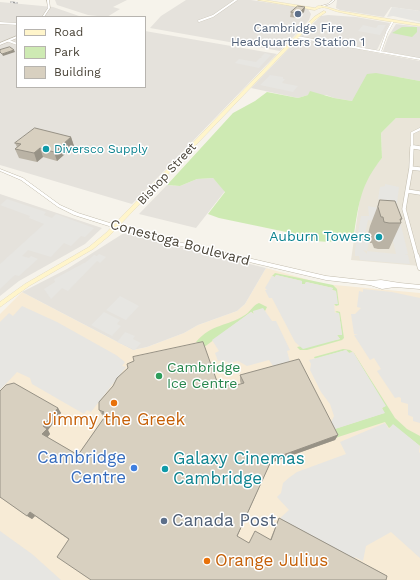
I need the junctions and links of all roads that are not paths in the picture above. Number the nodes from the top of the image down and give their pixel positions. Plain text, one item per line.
1 (48, 0) edge
2 (236, 0) edge
3 (260, 0) edge
4 (268, 0) edge
5 (333, 0) edge
6 (321, 7) junction
7 (331, 9) junction
8 (326, 12) junction
9 (315, 13) junction
10 (44, 16) edge
11 (374, 17) junction
12 (200, 21) dead end
13 (393, 21) junction
14 (0, 23) edge
15 (16, 24) edge
16 (420, 25) edge
17 (297, 37) junction
18 (16, 38) edge
19 (9, 41) junction
20 (0, 44) edge
21 (16, 44) edge
22 (380, 52) junction
23 (420, 59) edge
24 (420, 129) edge
25 (412, 147) junction
26 (420, 148) edge
27 (411, 168) junction
28 (420, 169) edge
29 (0, 170) edge
30 (407, 191) junction
31 (420, 193) edge
32 (116, 226) junction
33 (420, 268) edge
34 (420, 288) edge
35 (0, 305) edge

1 - 10 street
2 - 12 street
3 - 9 main road
4 - 6 main road
5 - 6 street
5 - 7 street
6 - 7 main road
6 - 9 main road
7 - 8 main road, Bishop Street
7 - 11 main road
8 - 9 main road, Bishop Street
8 - 9 main road
8 - 11 main road
9 - 17 main road, Bishop Street
11 - 13 main road
13 - 16 main road
13 - 22 street
14 - 15 street
17 - 22 street
17 - 32 main road, Bishop Street
18 - 19 street
19 - 20 street
19 - 21 street
22 - 23 street
24 - 25 street
25 - 26 street
25 - 27 street
27 - 28 street
27 - 30 street
29 - 32 street, Conestoga Boulevard
30 - 31 street
30 - 33 street
32 - 34 street, Conestoga Boulevard
32 - 35 main road, Bishop Street

